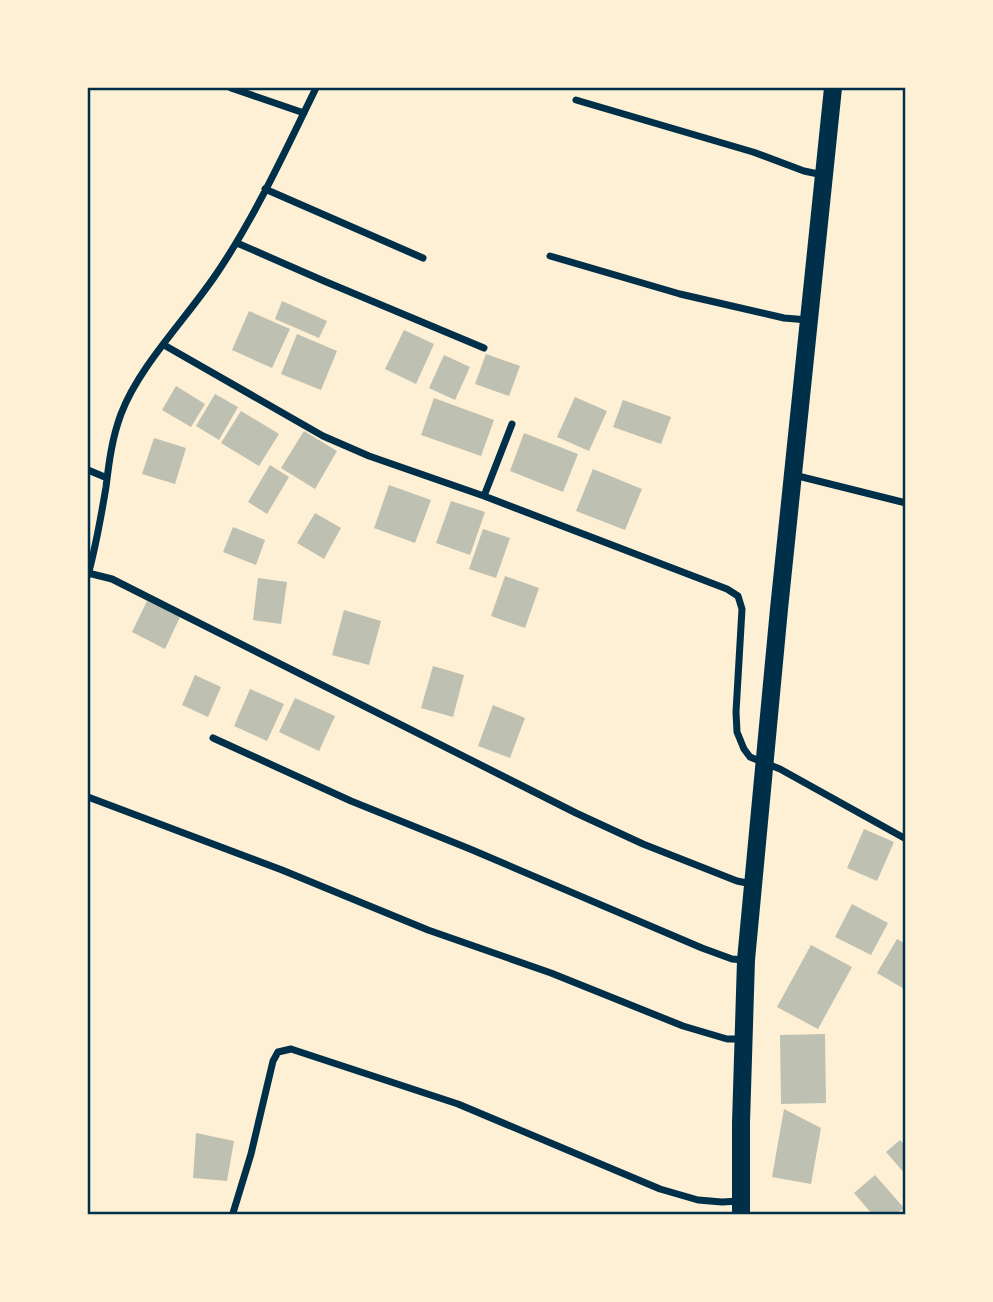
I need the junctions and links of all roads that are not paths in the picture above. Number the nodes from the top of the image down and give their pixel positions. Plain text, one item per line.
1 (231, 88) edge
2 (316, 88) edge
3 (833, 88) edge
4 (576, 100) dead end
5 (303, 113) junction
6 (825, 175) junction
7 (265, 189) junction
8 (237, 243) junction
9 (550, 256) dead end
10 (423, 258) dead end
11 (809, 320) junction
12 (164, 345) junction
13 (484, 348) dead end
14 (512, 424) dead end
15 (88, 470) edge
16 (793, 475) junction
17 (107, 478) junction
18 (484, 496) junction
19 (905, 503) edge
20 (88, 574) edge
21 (213, 738) dead end
22 (764, 763) junction
23 (88, 797) edge
24 (905, 839) edge
25 (752, 884) junction
26 (746, 960) junction
27 (742, 1039) junction
28 (741, 1208) edge
29 (233, 1213) dead end

1 - 5 street
2 - 5 street
3 - 6 main road
4 - 6 street
5 - 7 street
6 - 11 main road
7 - 8 street
7 - 10 street
8 - 12 street
8 - 13 street
9 - 11 street
11 - 16 main road
12 - 17 street
12 - 18 street
14 - 18 street
15 - 17 street
16 - 19 street
16 - 22 main road
17 - 20 street
18 - 22 street
20 - 25 street
21 - 26 street
22 - 24 street
22 - 25 main road
23 - 27 street
25 - 26 main road
26 - 27 main road
27 - 28 main road
28 - 29 street

